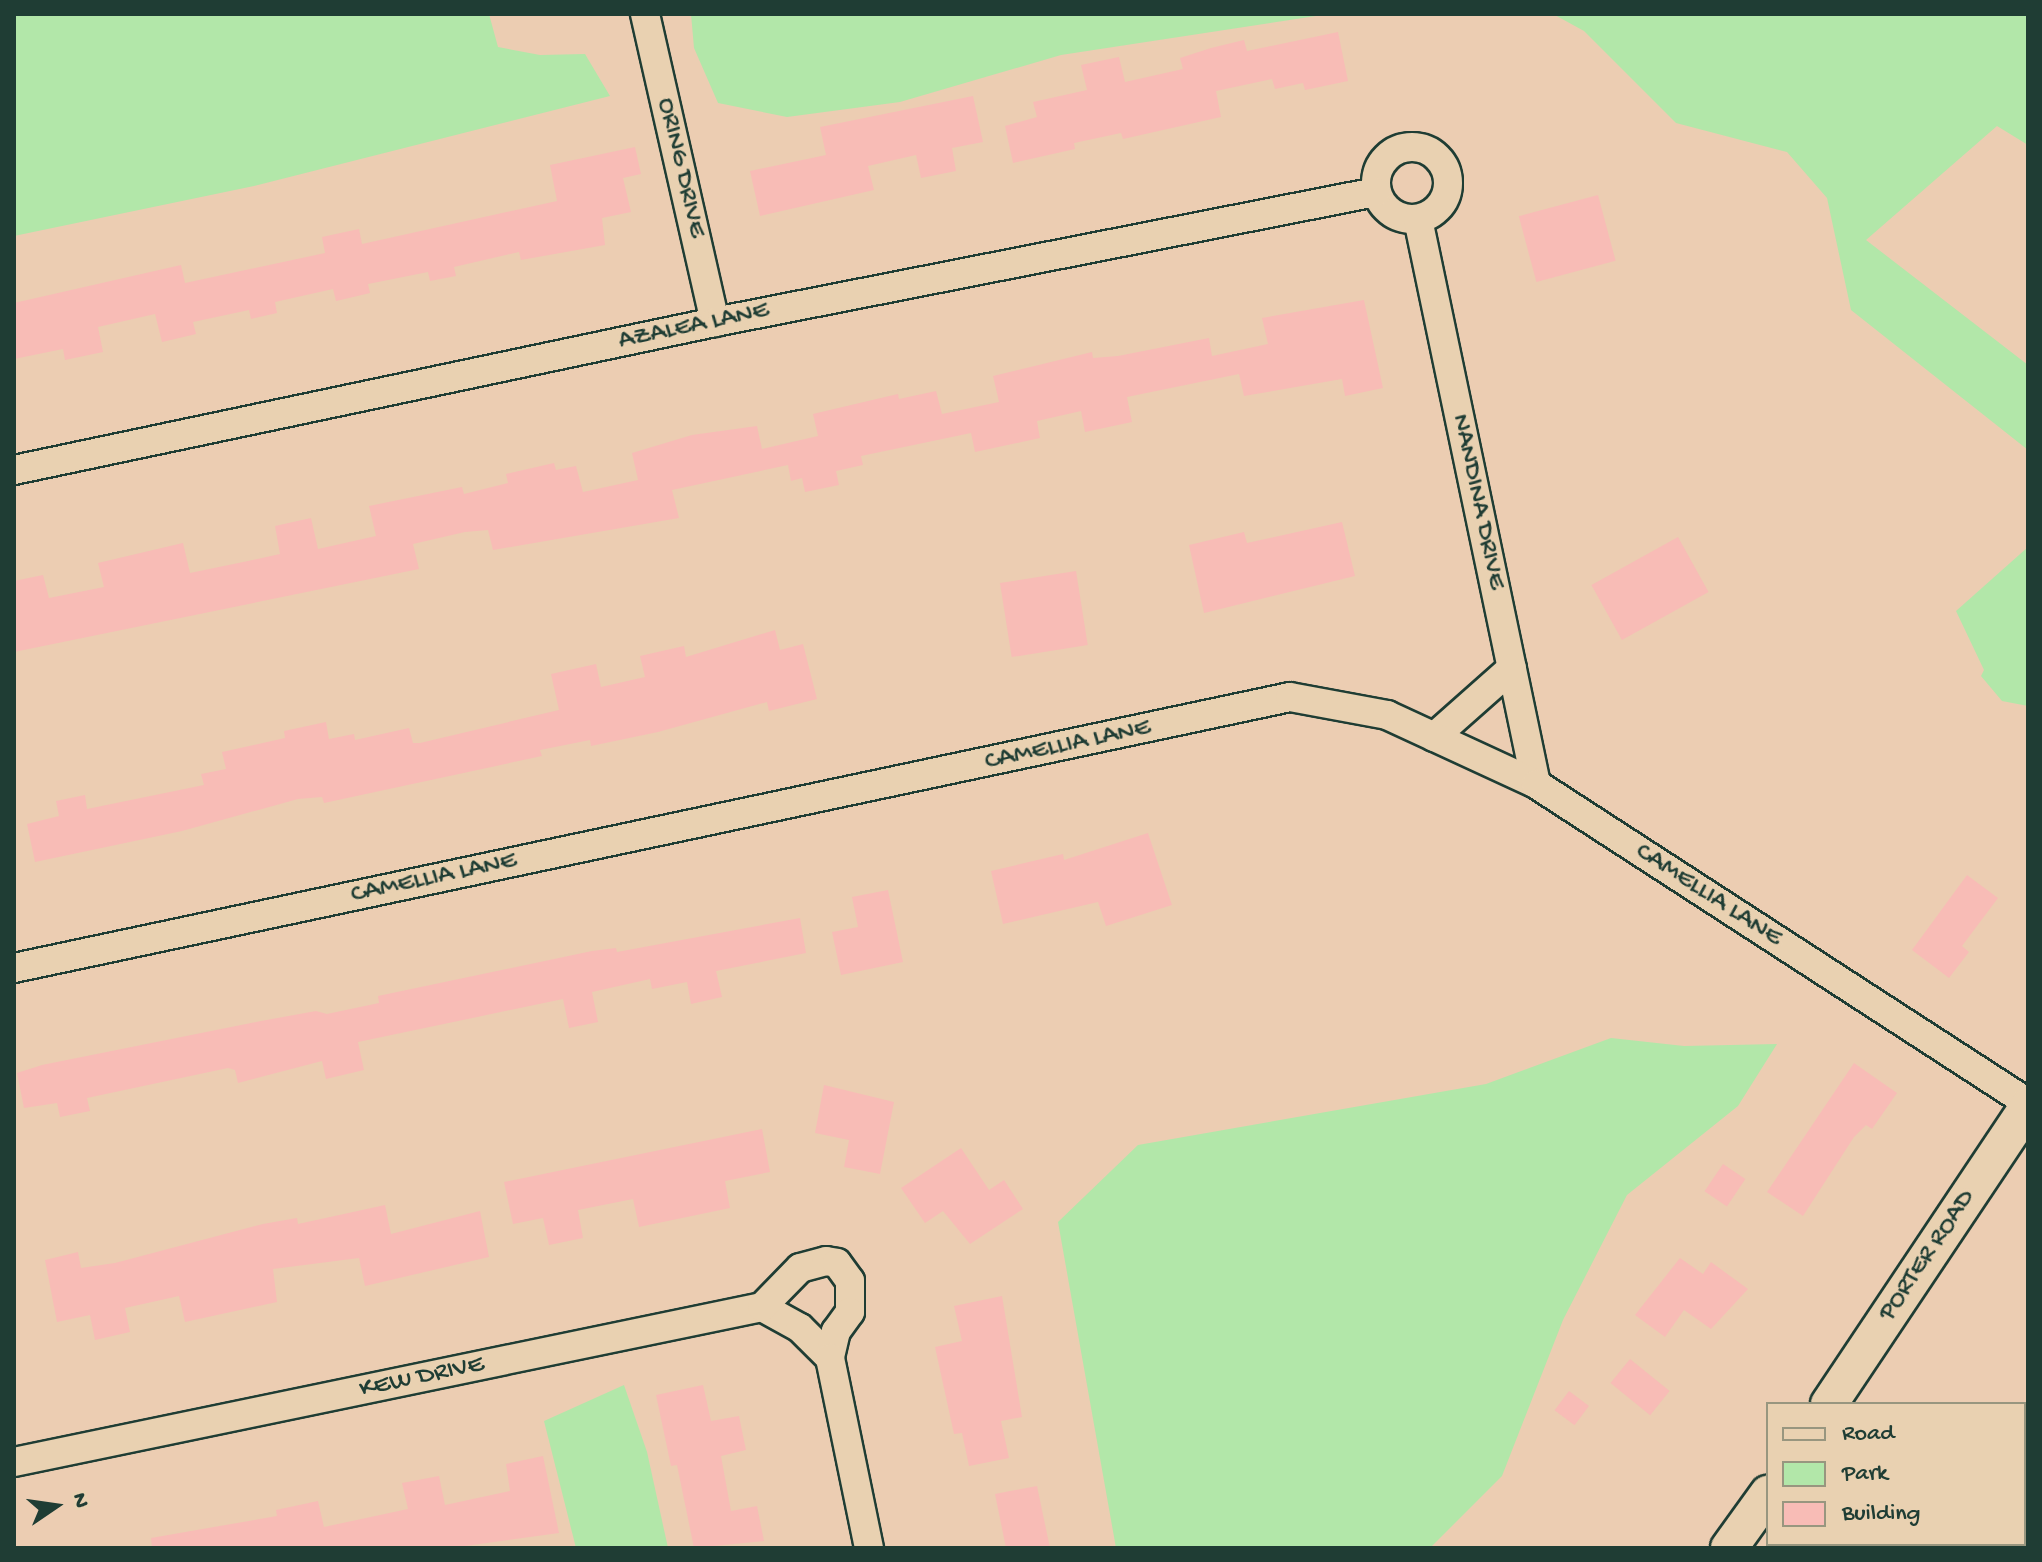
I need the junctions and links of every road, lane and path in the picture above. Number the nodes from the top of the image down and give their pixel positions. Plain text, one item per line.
1 (645, 14) edge
2 (1376, 192) junction
3 (1418, 219) junction
4 (715, 322) junction
5 (14, 470) edge
6 (1512, 668) junction
7 (1434, 737) junction
8 (1536, 784) junction
9 (14, 968) edge
10 (2028, 1105) edge
11 (762, 1307) junction
12 (830, 1358) junction
13 (1830, 1402) edge
14 (14, 1462) edge
15 (1766, 1497) edge
16 (869, 1548) edge
17 (1729, 1548) edge

1 - 4 street, ORING DRIVE
2 - 3 street
2 - 3 street
2 - 4 street, AZALEA LANE
3 - 6 street, NANDINA DRIVE
4 - 5 street, AZALEA LANE
6 - 7 street
6 - 8 street, NANDINA DRIVE
7 - 8 street, CAMELLIA LANE
7 - 9 street, CAMELLIA LANE
8 - 10 street, CAMELLIA LANE
10 - 13 main road, PORTER ROAD
11 - 12 street
11 - 12 street
11 - 14 street, KEW DRIVE
12 - 16 street
15 - 17 main road

